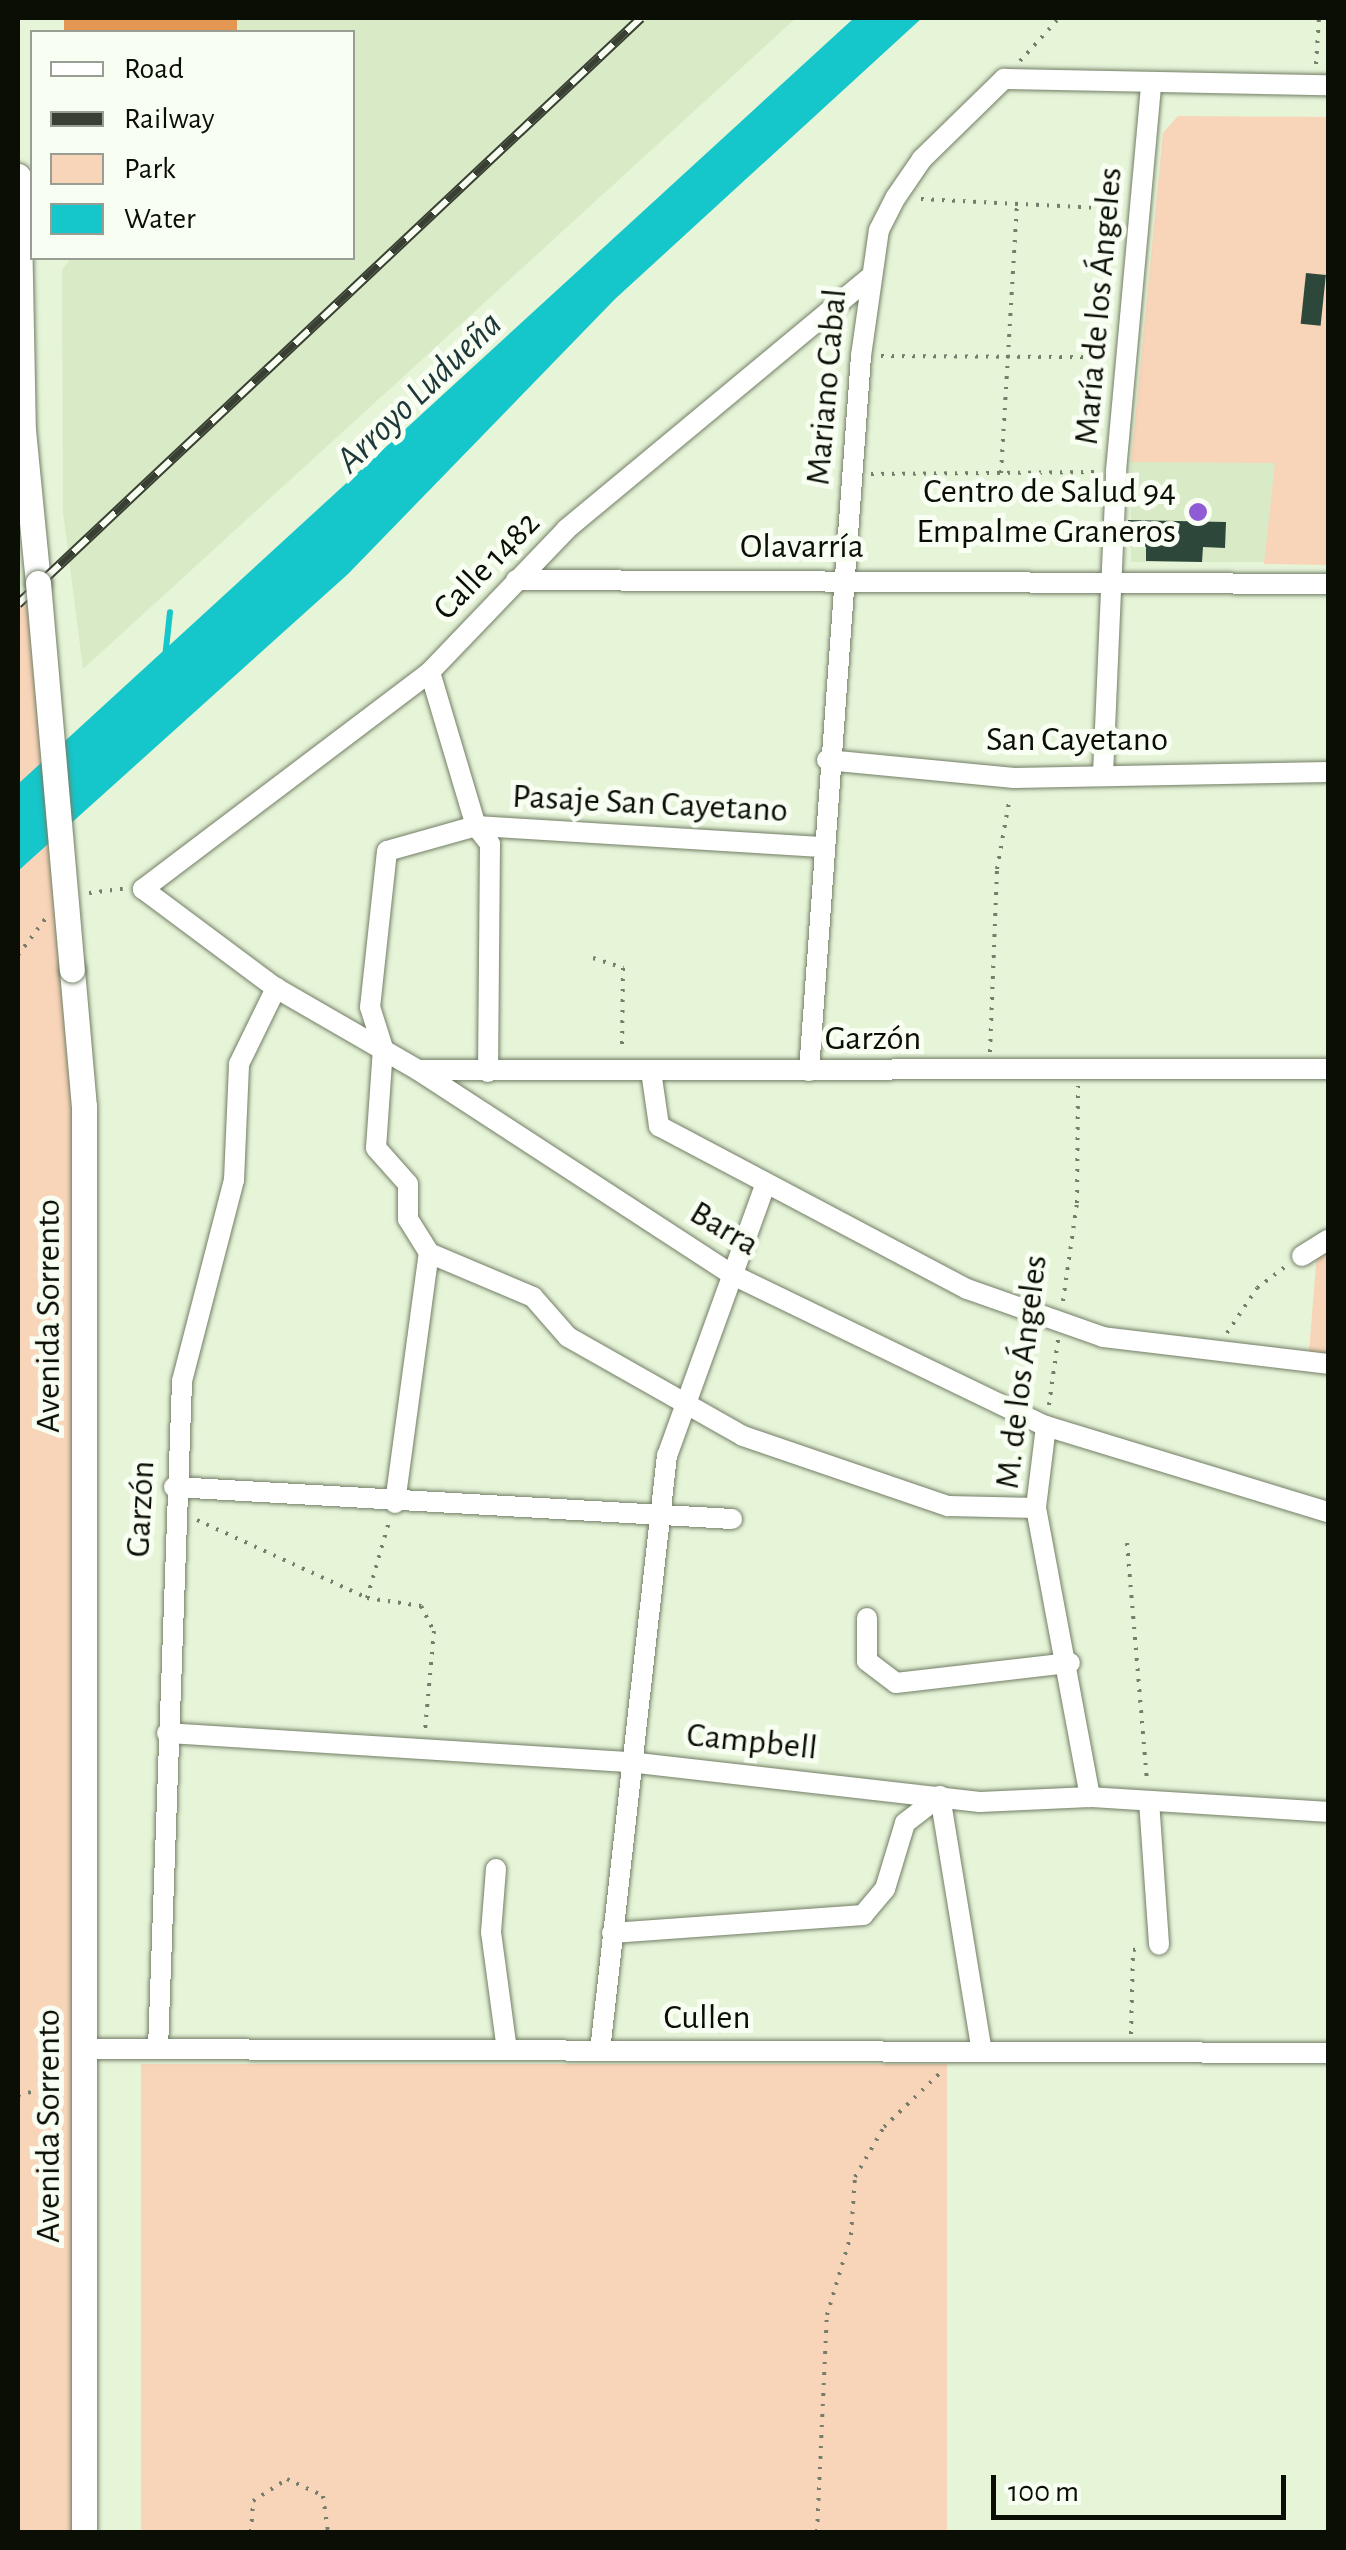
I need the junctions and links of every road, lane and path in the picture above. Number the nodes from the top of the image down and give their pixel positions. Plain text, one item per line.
1 (1058, 18) edge
2 (1319, 18) edge
3 (1004, 79) junction
4 (1151, 84) junction
5 (1322, 84) edge
6 (18, 176) edge
7 (896, 198) junction
8 (1017, 204) junction
9 (1140, 210) junction
10 (869, 278) junction
11 (861, 356) junction
12 (1008, 356) junction
13 (1128, 357) junction
14 (1116, 472) junction
15 (1001, 473) junction
16 (851, 474) junction
17 (843, 578) junction
18 (516, 580) junction
19 (1109, 584) junction
20 (1328, 584) edge
21 (430, 672) junction
22 (827, 760) junction
23 (1328, 772) edge
24 (1103, 774) junction
25 (1014, 778) junction
26 (476, 826) junction
27 (821, 847) junction
28 (143, 890) joint
29 (593, 958) dead end
30 (276, 988) junction
31 (383, 1048) junction
32 (1328, 1069) edge
33 (418, 1070) junction
34 (622, 1071) junction
35 (651, 1071) junction
36 (809, 1071) junction
37 (989, 1071) junction
38 (1078, 1071) junction
39 (488, 1072) junction
40 (765, 1186) junction
41 (1328, 1240) edge
42 (428, 1253) junction
43 (1302, 1256) joint
44 (731, 1274) junction
45 (1060, 1320) junction
46 (1224, 1354) junction
47 (1328, 1364) edge
48 (685, 1398) junction
49 (1046, 1426) junction
50 (174, 1486) junction
51 (395, 1503) junction
52 (1036, 1508) junction
53 (172, 1509) junction
54 (1328, 1512) edge
55 (661, 1519) junction
56 (732, 1520) dead end
57 (1127, 1543) dead end
58 (366, 1598) junction
59 (868, 1618) dead end
60 (1070, 1664) junction
61 (167, 1733) junction
62 (423, 1748) junction
63 (629, 1762) junction
64 (940, 1796) junction
65 (1090, 1797) junction
66 (1149, 1801) junction
67 (1328, 1812) edge
68 (496, 1869) dead end
69 (612, 1933) junction
70 (1159, 1945) joint
71 (18, 1984) edge
72 (85, 2048) junction
73 (158, 2049) junction
74 (507, 2050) junction
75 (600, 2050) junction
76 (953, 2052) junction
77 (982, 2052) junction
78 (1130, 2052) junction
79 (1328, 2053) edge
80 (84, 2080) junction
81 (18, 2084) edge
82 (18, 2095) edge
83 (249, 2531) edge
84 (88, 2532) edge
85 (328, 2532) edge
86 (816, 2532) edge

1 - 3 path
2 - 5 path
3 - 4 street
3 - 7 street, Mariano Cabal
4 - 5 street
4 - 9 street, María de los Ángeles
6 - 72 main road, Avenida Sorrento, bridge
7 - 8 path
7 - 10 street, Mariano Cabal
8 - 9 path
8 - 12 path
9 - 13 street, María de los Ángeles
10 - 11 street, Mariano Cabal
10 - 18 street, Calle 1482
11 - 12 path
11 - 16 street, Mariano Cabal
12 - 13 path
12 - 15 path
13 - 14 street, María de los Ángeles
14 - 15 path
14 - 19 street, María de los Ángeles
15 - 16 path
16 - 17 street, Mariano Cabal
17 - 18 street, Olavarría
17 - 19 street, Olavarría
17 - 22 street, Mariano Cabal
18 - 21 street, Calle 1482
19 - 20 street, Olavarría
19 - 24 street, María de los Ángeles
21 - 26 street, Pasaje San Cayetano
21 - 28 street, Calle 1482
22 - 25 street, San Cayetano
22 - 27 street, Mariano Cabal
23 - 24 street, San Cayetano
24 - 25 street, San Cayetano
25 - 37 path
26 - 27 street, Pasaje San Cayetano
26 - 31 street
26 - 39 street, Pasaje San Cayetano
27 - 36 street, Mariano Cabal
28 - 30 street, Barra
29 - 34 path
30 - 31 street, Barra
30 - 50 street, Garzón
31 - 33 street, Barra
31 - 42 street
32 - 38 street, Garzón
33 - 39 street, Garzón
33 - 44 street, Barra
34 - 35 street, Garzón
34 - 39 street, Garzón
35 - 36 street, Garzón
35 - 40 street, Barra
36 - 37 street, Garzón
37 - 38 street, Garzón
38 - 45 path, M. de los Ángeles
40 - 44 street
40 - 45 street, Barra
41 - 43 street
42 - 48 street
42 - 51 street
43 - 46 path
44 - 48 street
44 - 49 street, Barra
45 - 46 street, Barra
45 - 49 path, M. de los Ángeles
46 - 47 street, Barra
48 - 52 street
48 - 55 street
49 - 52 street, M. de los Ángeles
49 - 54 street, Barra
50 - 51 street
50 - 53 street, Garzón
51 - 55 street
51 - 58 path
52 - 60 street, M. de los Ángeles
53 - 58 path
53 - 61 street, Garzón
55 - 56 street
55 - 63 street
57 - 66 path
58 - 62 path
59 - 60 street
60 - 65 street, M. de los Ángeles
61 - 62 street, Campbell
61 - 73 street, Garzón
62 - 63 street, Campbell
63 - 64 street, Campbell
63 - 69 street
64 - 65 street, Campbell
64 - 69 street
64 - 77 street
65 - 66 street, Campbell
66 - 67 street, Campbell
66 - 70 street
68 - 74 street
69 - 75 street
70 - 78 path
71 - 81 path
72 - 73 street, Cullen
72 - 80 main road, Avenida Sorrento
73 - 74 street, Cullen
74 - 75 street, Cullen
75 - 76 street, Cullen
76 - 77 street, Cullen
76 - 86 path
77 - 78 street, Cullen
78 - 79 street, Cullen
80 - 82 path
80 - 84 main road, Avenida Sorrento
83 - 85 path

